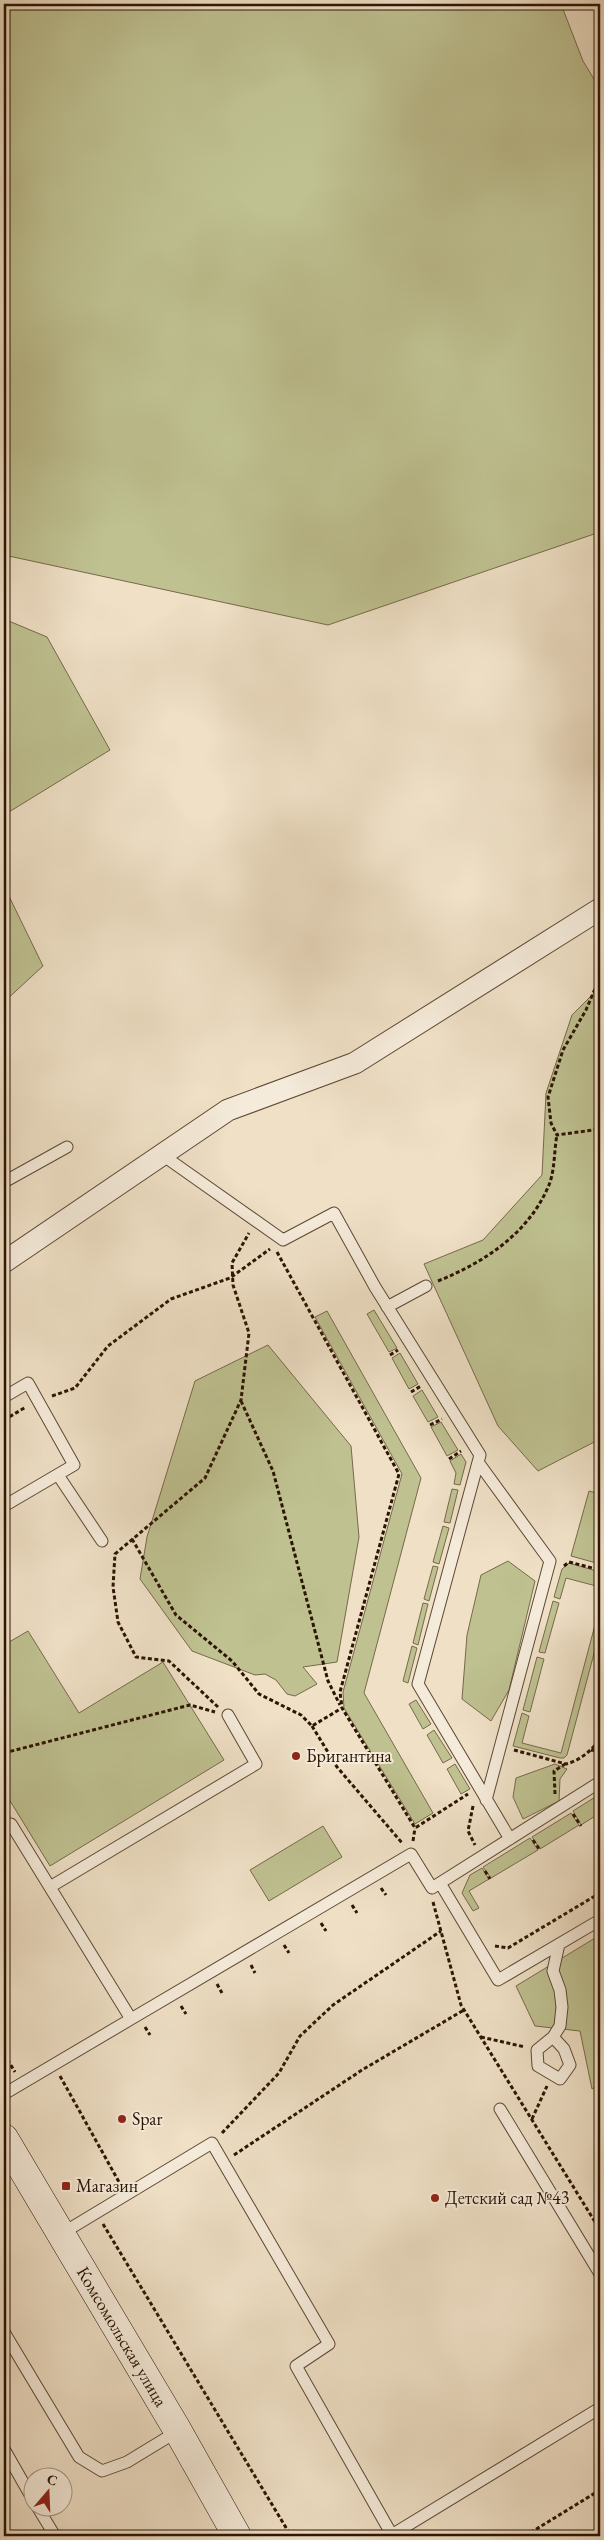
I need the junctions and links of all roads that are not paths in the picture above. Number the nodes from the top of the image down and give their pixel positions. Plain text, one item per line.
1 (600, 909) edge
2 (68, 1147) dead end
3 (161, 1154) junction
4 (4, 1182) edge
5 (4, 1262) edge
6 (426, 1286) road end
7 (387, 1307) junction
8 (4, 1397) edge
9 (478, 1462) junction
10 (58, 1475) junction
11 (4, 1506) edge
12 (102, 1541) dead end
13 (228, 1716) road end
14 (600, 1782) edge
15 (486, 1800) junction
16 (11, 1824) dead end
17 (510, 1839) junction
18 (440, 1883) junction
19 (50, 1887) junction
20 (600, 1920) edge
21 (558, 1944) junction
22 (131, 2019) junction
23 (553, 2037) junction
24 (4, 2094) edge
25 (500, 2108) dead end
26 (4, 2138) edge
27 (61, 2234) junction
28 (600, 2274) edge
29 (4, 2332) edge
30 (600, 2408) edge
31 (178, 2431) junction
32 (4, 2450) edge
33 (22, 2481) edge
34 (44, 2518) edge
35 (55, 2536) edge
36 (237, 2536) edge
37 (391, 2536) edge

1 - 3 street
2 - 4 lane
3 - 5 street
3 - 7 lane
6 - 7 lane
7 - 9 lane
8 - 10 lane
9 - 15 lane
9 - 15 lane
10 - 11 lane
10 - 12 lane
13 - 19 lane
14 - 17 lane
15 - 17 lane
16 - 19 lane
17 - 18 lane
18 - 21 lane
18 - 22 lane
19 - 22 lane
20 - 21 lane
21 - 23 lane
22 - 24 lane
23 - 23 lane
25 - 28 lane
26 - 27 main road, Комсомольская улица
27 - 31 main road, Комсомольская улица
27 - 37 lane
29 - 31 lane
30 - 37 lane
31 - 36 main road, Комсомольская улица
32 - 33 lane
34 - 35 lane

